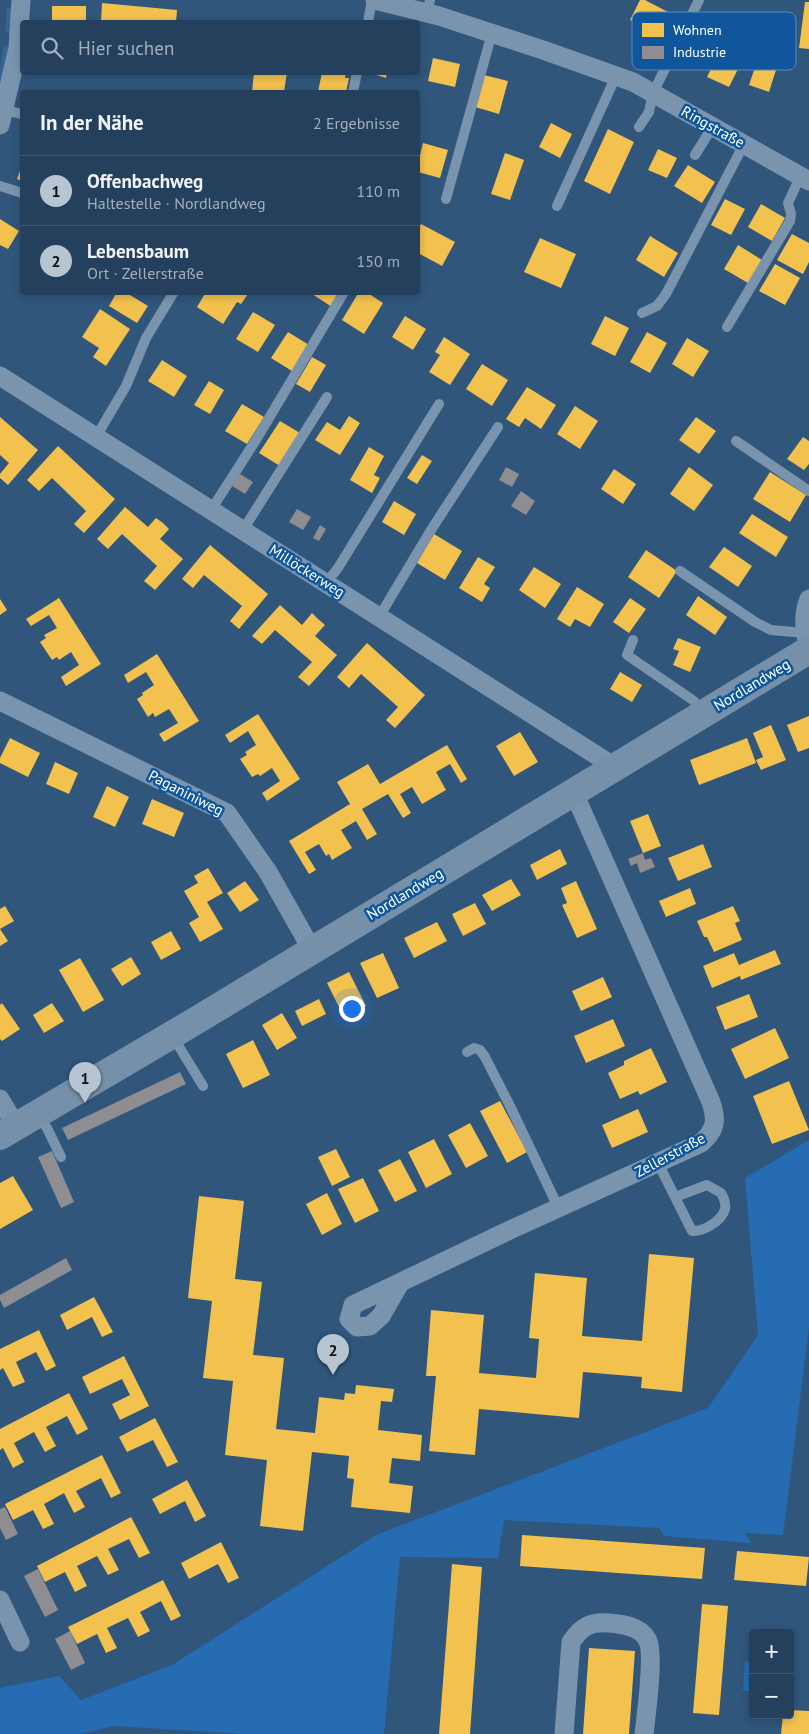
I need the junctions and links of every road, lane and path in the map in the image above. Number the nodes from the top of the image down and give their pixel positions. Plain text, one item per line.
1 (21, 0) edge
2 (374, 0) edge
3 (699, 0) edge
4 (429, 7) edge
5 (693, 12) edge
6 (369, 20) edge
7 (492, 33) junction
8 (664, 70) edge
9 (356, 75) edge
10 (616, 76) junction
11 (353, 90) edge
12 (653, 93) junction
13 (20, 114) edge
14 (2, 117) edge
15 (712, 126) junction
16 (639, 127) dead end
17 (744, 144) junction
18 (696, 155) dead end
19 (806, 177) edge
20 (0, 186) edge
21 (20, 192) edge
22 (446, 199) dead end
23 (557, 206) dead end
24 (172, 295) edge
25 (342, 295) edge
26 (642, 313) dead end
27 (727, 327) dead end
28 (0, 376) edge
29 (327, 397) dead end
30 (439, 404) dead end
31 (498, 427) dead end
32 (96, 437) junction
33 (736, 440) dead end
34 (809, 492) edge
35 (211, 510) junction
36 (243, 530) junction
37 (680, 571) dead end
38 (326, 584) junction
39 (809, 599) edge
40 (379, 617) junction
41 (634, 640) dead end
42 (808, 644) edge
43 (0, 701) edge
44 (702, 714) junction
45 (615, 767) junction
46 (574, 792) junction
47 (312, 950) junction
48 (172, 1034) junction
49 (467, 1052) dead end
50 (203, 1086) dead end
51 (0, 1099) edge
52 (18, 1125) edge
53 (61, 1157) dead end
54 (658, 1163) junction
55 (675, 1197) junction
56 (558, 1209) junction
57 (400, 1283) dead end
58 (0, 1600) edge
59 (20, 1642) dead end
60 (564, 1734) edge
61 (644, 1734) edge

1 - 14 street
2 - 4 street, Ringstraße
2 - 6 lane, Ringstraße
3 - 5 lane
4 - 7 street, Ringstraße
7 - 10 street, Ringstraße
7 - 22 lane
8 - 12 lane
9 - 11 lane
10 - 12 street, Ringstraße
10 - 23 lane
12 - 15 street, Ringstraße
12 - 16 lane
13 - 14 lane
15 - 17 street, Ringstraße
15 - 18 lane
17 - 19 street, Ringstraße
17 - 26 lane
19 - 27 lane
20 - 21 lane
24 - 32 lane
25 - 35 lane
28 - 32 street, Millöckerweg
29 - 36 lane
30 - 38 lane
31 - 40 lane
32 - 35 street, Millöckerweg
33 - 34 lane
35 - 36 street, Millöckerweg
36 - 38 street, Millöckerweg
37 - 42 lane
38 - 40 street, Millöckerweg
39 - 42 street
40 - 45 street, Millöckerweg
41 - 44 lane
42 - 44 street, Nordlandweg
43 - 47 street, Paganiniweg
44 - 45 street, Nordlandweg
45 - 46 street, Nordlandweg
46 - 47 street, Nordlandweg
46 - 54 street, Zellerstraße
47 - 48 street, Nordlandweg
48 - 50 lane
48 - 52 street, Nordlandweg
49 - 56 lane
51 - 52 street
52 - 53 lane
54 - 55 lane
54 - 56 street, Zellerstraße
55 - 55 lane
56 - 57 street, Zellerstraße
58 - 59 street
60 - 61 street

